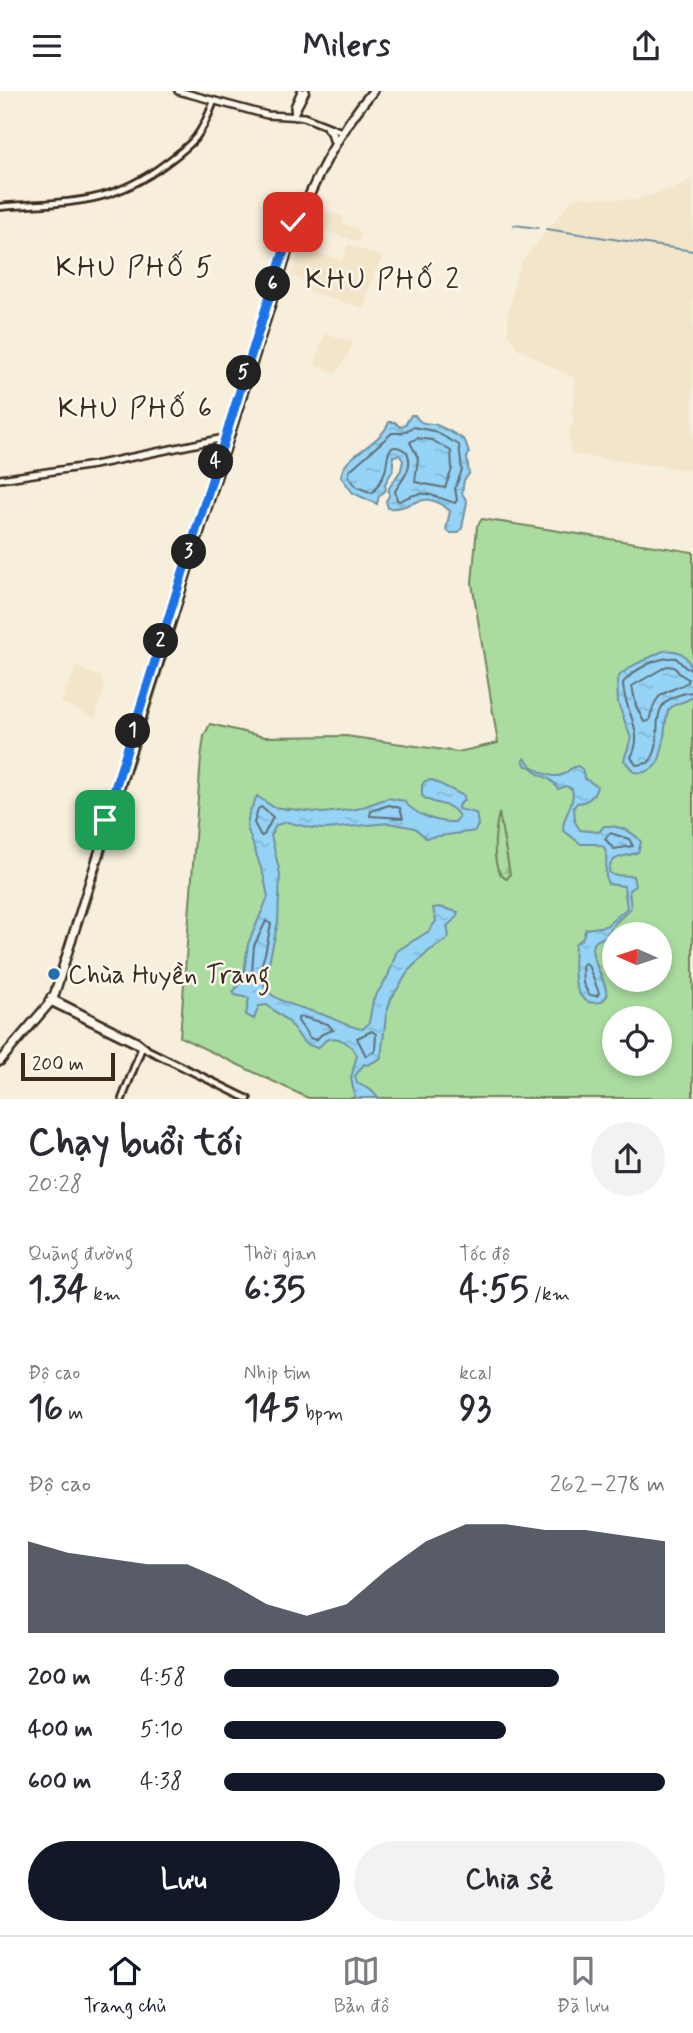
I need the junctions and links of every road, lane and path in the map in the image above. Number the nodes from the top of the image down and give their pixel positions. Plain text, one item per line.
1 (178, 91) edge
2 (303, 91) edge
3 (370, 91) edge
4 (214, 101) junction
5 (295, 114) junction
6 (316, 122) junction
7 (328, 129) joint
8 (339, 134) junction
9 (0, 207) edge
10 (226, 437) junction
11 (0, 479) edge
12 (50, 1000) junction
13 (144, 1047) junction
14 (0, 1055) edge
15 (0, 1061) edge
16 (122, 1098) edge
17 (248, 1098) edge

1 - 4 main road
2 - 5 main road
3 - 8 main road
4 - 5 main road
4 - 9 street
5 - 6 main road
6 - 7 main road
6 - 8 main road
7 - 8 main road
8 - 10 main road
10 - 11 main road
10 - 12 main road
12 - 13 street
12 - 14 main road
12 - 15 main road
13 - 16 street
13 - 17 street

